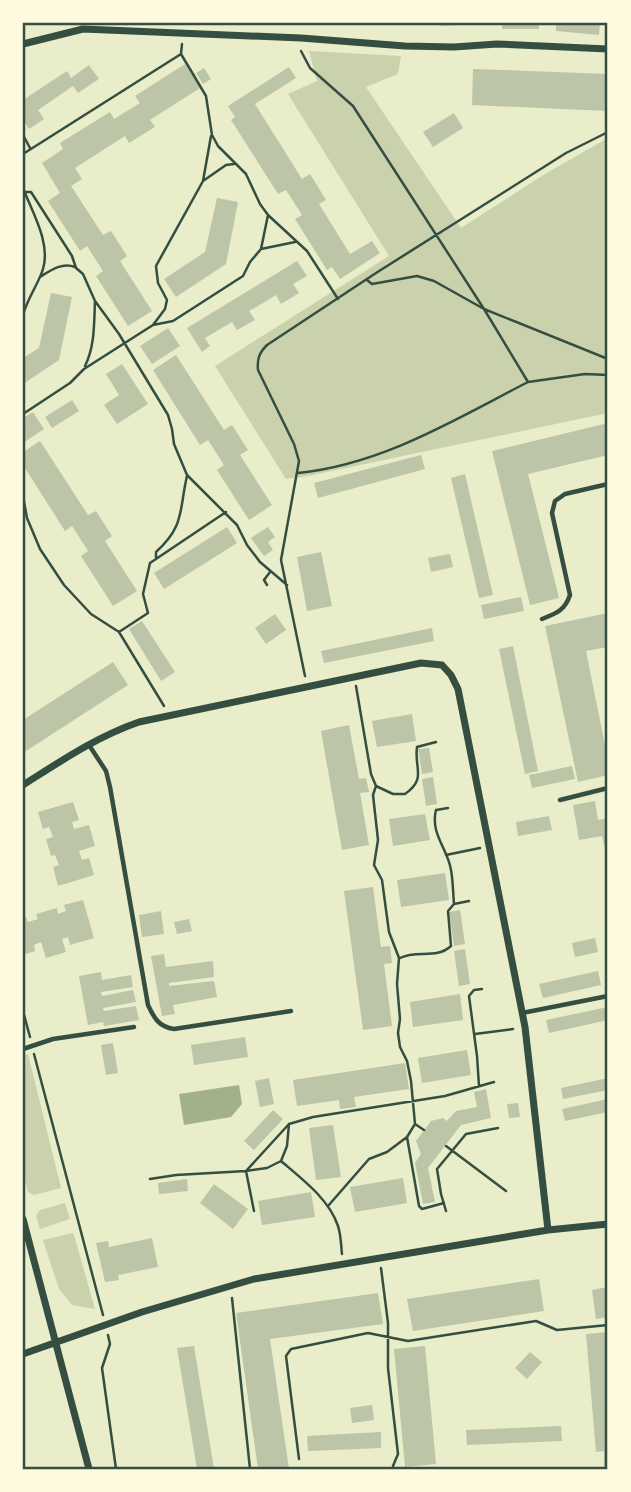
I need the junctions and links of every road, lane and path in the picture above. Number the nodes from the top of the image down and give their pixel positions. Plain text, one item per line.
1 (104, 26) edge
2 (187, 34) junction
3 (301, 38) junction
4 (23, 44) edge
5 (608, 49) edge
6 (181, 54) junction
7 (608, 132) edge
8 (23, 135) edge
9 (212, 135) junction
10 (30, 148) junction
11 (23, 154) edge
12 (234, 163) junction
13 (203, 181) junction
14 (24, 190) edge
15 (268, 215) junction
16 (438, 236) junction
17 (295, 242) junction
18 (261, 249) junction
19 (76, 268) junction
20 (40, 276) junction
21 (366, 280) junction
22 (338, 299) junction
23 (95, 301) junction
24 (23, 302) edge
25 (25, 307) junction
26 (484, 309) junction
27 (23, 315) edge
28 (153, 325) junction
29 (124, 344) junction
30 (608, 359) edge
31 (84, 369) junction
32 (608, 375) edge
33 (528, 382) junction
34 (23, 414) edge
35 (298, 473) junction
36 (187, 475) junction
37 (608, 484) edge
38 (23, 496) edge
39 (226, 512) junction
40 (156, 558) junction
41 (270, 572) junction
42 (267, 585) dead end
43 (287, 585) junction
44 (542, 619) dead end
45 (119, 632) junction
46 (354, 676) junction
47 (307, 686) junction
48 (170, 715) junction
49 (436, 742) dead end
50 (88, 743) junction
51 (23, 785) edge
52 (376, 786) junction
53 (608, 788) edge
54 (560, 800) dead end
55 (447, 808) dead end
56 (490, 846) junction
57 (446, 855) junction
58 (469, 901) dead end
59 (454, 904) junction
60 (399, 958) junction
61 (482, 989) dead end
62 (608, 996) edge
63 (23, 1010) edge
64 (291, 1011) dead end
65 (522, 1013) junction
66 (134, 1027) dead end
67 (525, 1027) junction
68 (475, 1034) junction
69 (32, 1046) junction
70 (23, 1049) edge
71 (494, 1082) dead end
72 (479, 1086) junction
73 (413, 1101) junction
74 (289, 1124) junction
75 (415, 1125) junction
76 (498, 1128) dead end
77 (424, 1130) dead end
78 (407, 1137) junction
79 (446, 1146) dead end
80 (453, 1150) junction
81 (281, 1161) junction
82 (246, 1171) junction
83 (150, 1179) dead end
84 (506, 1191) dead end
85 (444, 1203) junction
86 (328, 1206) junction
87 (254, 1211) dead end
88 (446, 1212) dead end
89 (23, 1219) edge
90 (608, 1223) edge
91 (548, 1230) junction
92 (379, 1257) junction
93 (344, 1264) junction
94 (231, 1285) junction
95 (105, 1325) junction
96 (608, 1325) edge
97 (387, 1337) junction
98 (56, 1342) junction
99 (23, 1354) edge
100 (299, 1459) dead end
101 (393, 1466) dead end
102 (89, 1469) edge
103 (116, 1469) edge
104 (250, 1469) edge

1 - 2 street
1 - 4 street
2 - 3 street
2 - 6 path
3 - 5 street
3 - 16 path
6 - 9 path
6 - 10 path
7 - 16 path
8 - 10 path
9 - 12 path
9 - 13 path
10 - 11 path
12 - 13 path
12 - 15 path
13 - 28 path
14 - 19 path
14 - 20 path
15 - 17 path
15 - 18 path
16 - 21 path
16 - 26 path
17 - 18 path
17 - 22 path
18 - 28 path
19 - 20 path
19 - 23 path
20 - 25 path
21 - 22 path
21 - 26 path
22 - 35 path
23 - 29 path
23 - 31 path
24 - 25 path
25 - 27 path
26 - 30 path
26 - 33 path
28 - 29 path
29 - 31 path
29 - 36 path
31 - 34 path
32 - 33 path
33 - 35 path
35 - 43 path
36 - 39 path
36 - 40 path
37 - 44 lane
38 - 45 path
39 - 40 path
39 - 41 path
40 - 45 path
41 - 42 path
41 - 43 path
43 - 47 path
45 - 48 path
46 - 47 street
46 - 52 path
46 - 56 street
47 - 48 street
48 - 50 street
49 - 52 path
50 - 51 street
50 - 64 lane
52 - 60 path
53 - 54 lane
55 - 57 path
56 - 57 path
56 - 65 street
57 - 59 path
58 - 59 path
59 - 60 path
60 - 73 path
61 - 68 path
62 - 65 lane
63 - 69 path
65 - 67 street
66 - 69 lane
67 - 68 path
67 - 91 street
68 - 72 path
69 - 70 lane
69 - 95 path
71 - 72 path
72 - 73 path
73 - 74 path
73 - 75 path
74 - 81 path
74 - 82 path
75 - 77 path
75 - 78 path
76 - 80 path
78 - 85 path
78 - 86 path
79 - 80 path
80 - 84 path
80 - 85 path
81 - 82 path
81 - 86 path
82 - 83 path
82 - 87 path
85 - 88 path
86 - 93 path
89 - 98 street
90 - 91 street
91 - 92 street
92 - 93 street
92 - 97 path
93 - 94 street
94 - 95 street
94 - 104 path
95 - 98 street
95 - 103 path
96 - 97 path
97 - 100 path
97 - 101 path
98 - 99 street
98 - 102 street

